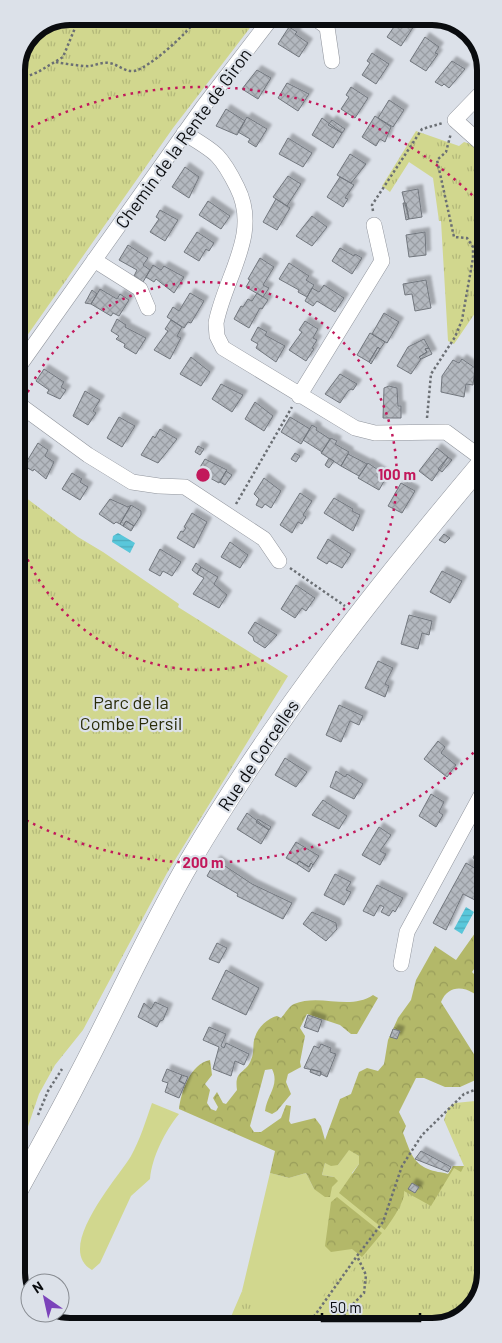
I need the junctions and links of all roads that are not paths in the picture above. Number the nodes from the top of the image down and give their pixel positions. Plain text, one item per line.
1 (265, 25) edge
2 (324, 25) edge
3 (332, 61) dead end
4 (477, 97) edge
5 (184, 134) junction
6 (477, 140) edge
7 (374, 225) road end
8 (94, 260) junction
9 (148, 308) dead end
10 (25, 358) edge
11 (300, 396) junction
12 (25, 409) edge
13 (477, 455) edge
14 (477, 469) edge
15 (279, 561) road end
16 (477, 803) edge
17 (401, 964) dead end
18 (25, 1177) edge

1 - 5 street, Chemin de la Rente de Giron
2 - 3 street
4 - 6 street
5 - 8 street, Chemin de la Rente de Giron
5 - 11 street
7 - 11 street
8 - 9 street
8 - 10 street, Chemin de la Rente de Giron
11 - 13 street
12 - 15 street
14 - 18 main road, Rue de Corcelles
16 - 17 street

